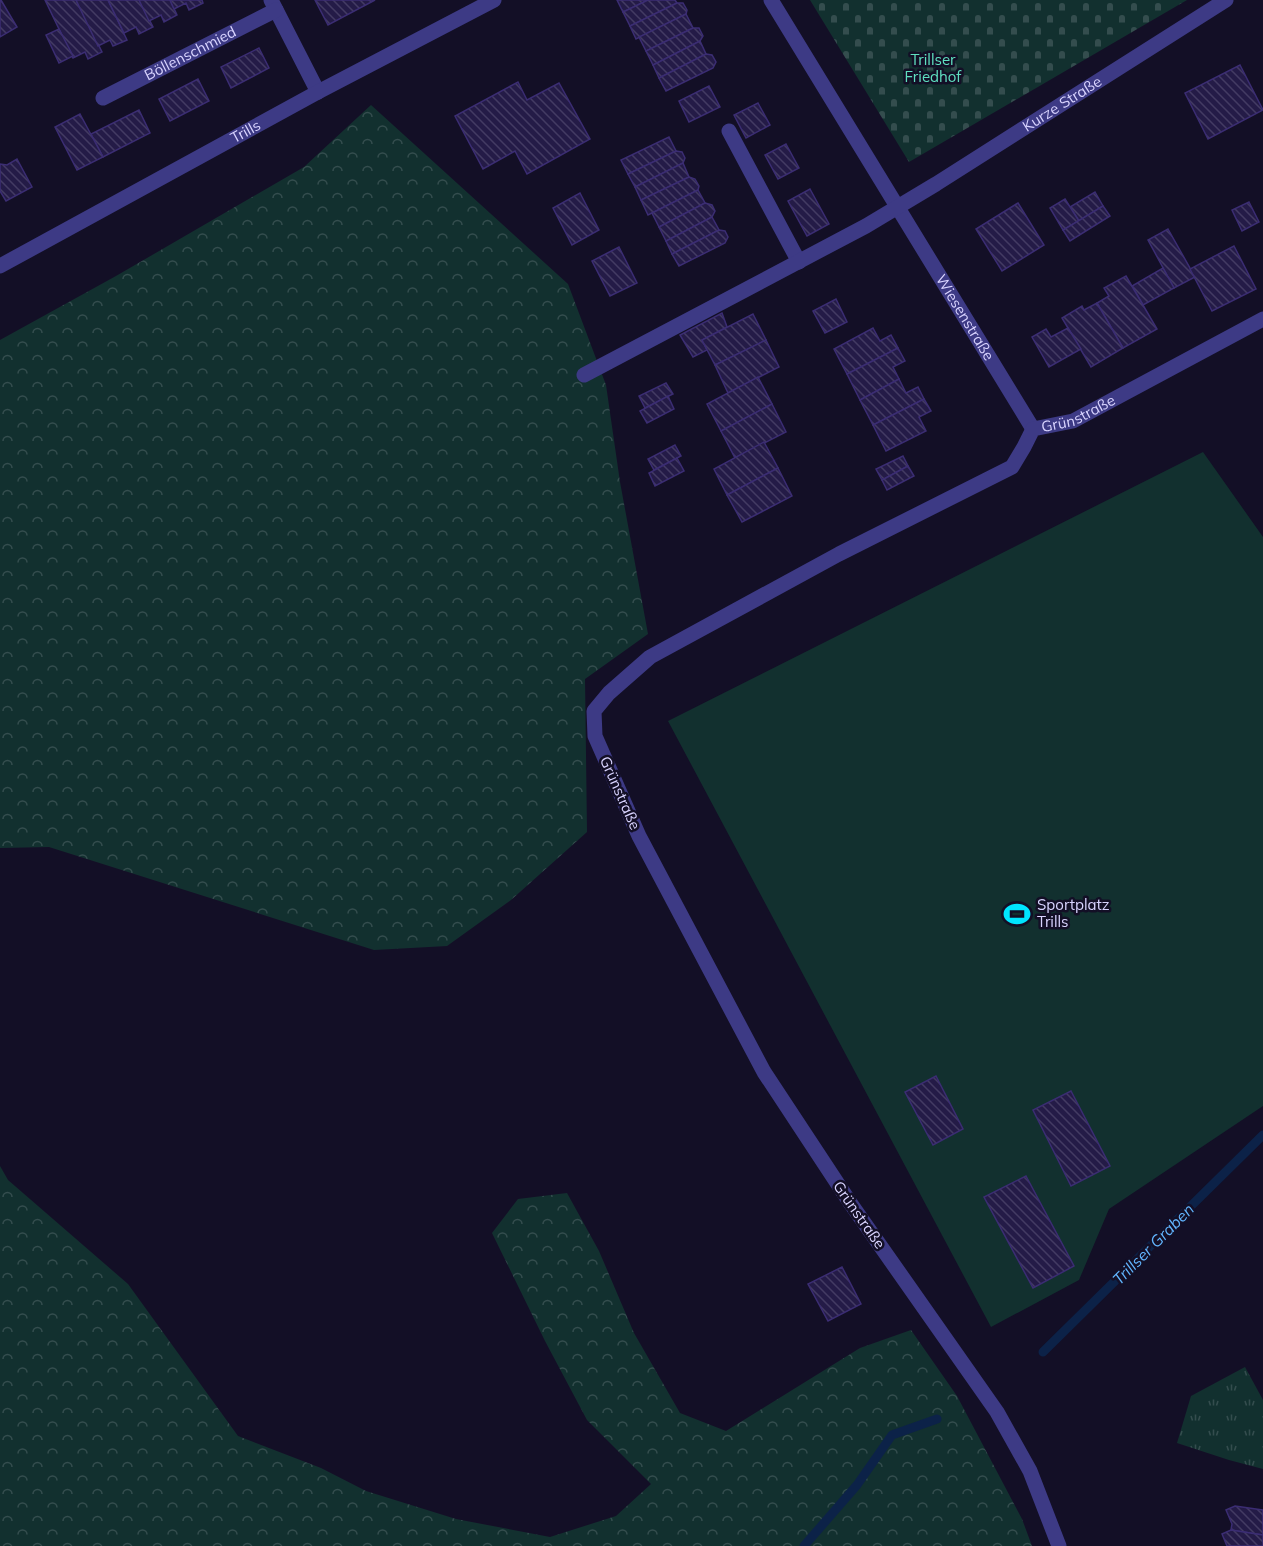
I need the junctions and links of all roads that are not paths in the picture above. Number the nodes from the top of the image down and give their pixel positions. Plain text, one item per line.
1 (494, 0) edge
2 (771, 0) edge
3 (1226, 0) edge
4 (273, 5) edge
5 (318, 92) junction
6 (103, 98) dead end
7 (729, 131) dead end
8 (898, 207) junction
9 (799, 262) junction
10 (0, 266) edge
11 (1263, 319) edge
12 (584, 375) dead end
13 (1033, 429) junction
14 (1059, 1546) edge

1 - 5 street, Trills
2 - 8 street, Wiesenstraße
3 - 8 street, Kurze Straße
4 - 5 street, Böllenschmied
4 - 6 street, Böllenschmied
5 - 10 street, Trills
7 - 9 street
8 - 9 street
8 - 13 street, Wiesenstraße
9 - 12 street
11 - 13 street, Grünstraße
13 - 14 street, Grünstraße

